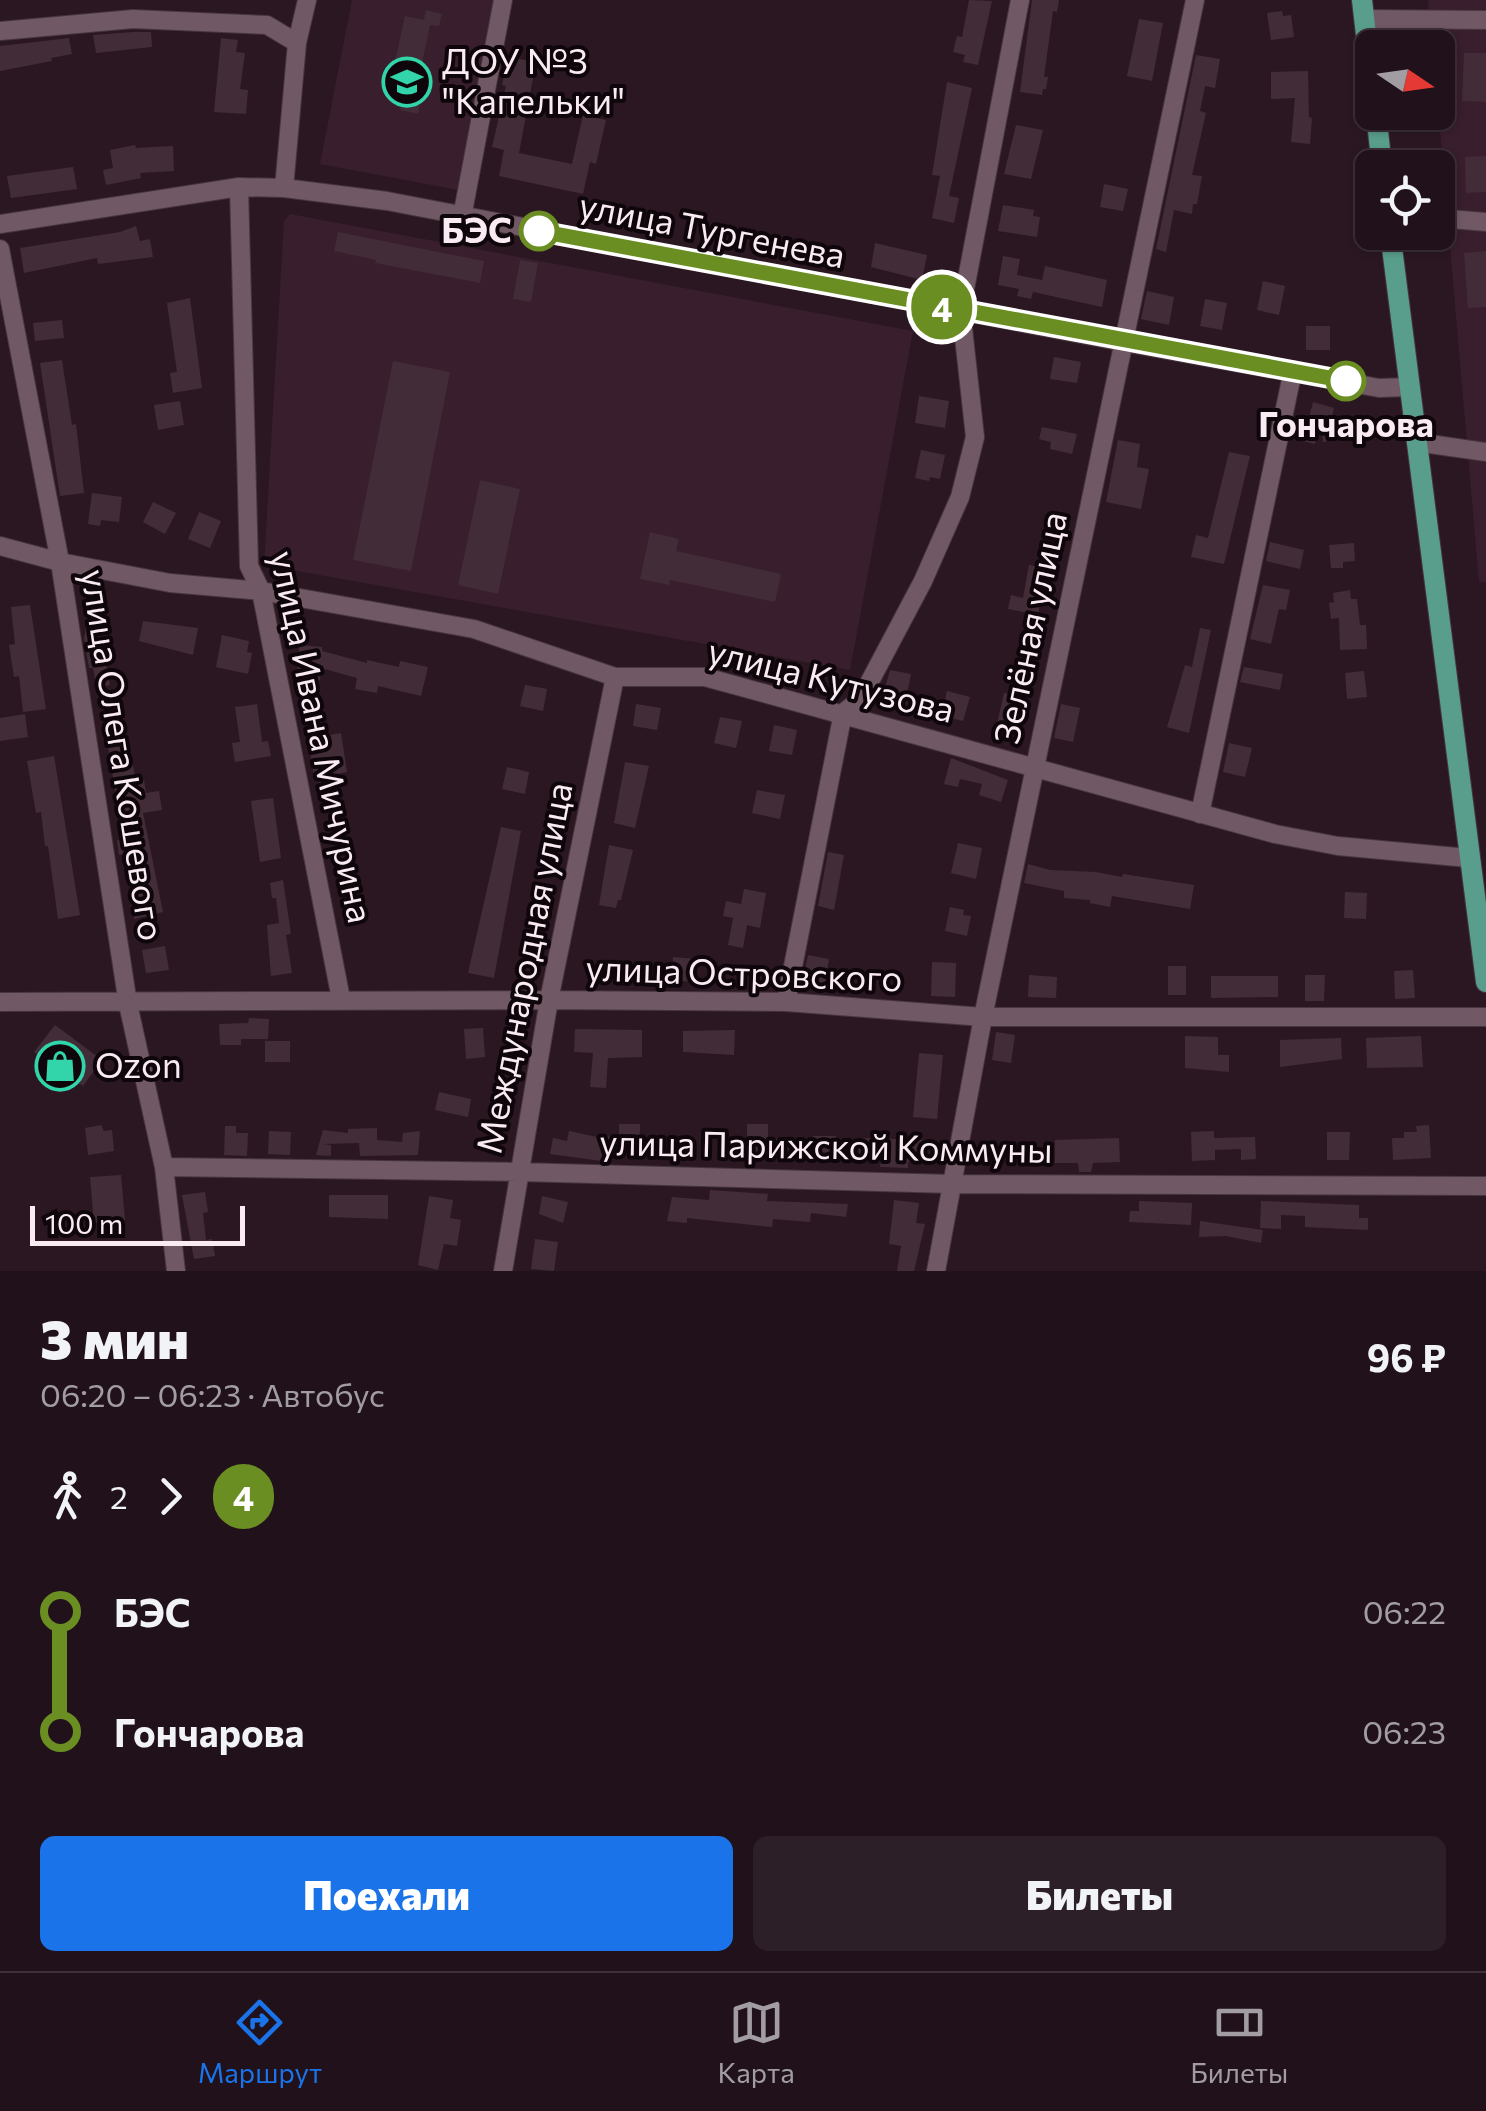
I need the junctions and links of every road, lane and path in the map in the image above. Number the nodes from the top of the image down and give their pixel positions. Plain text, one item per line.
1 (307, 0) edge
2 (503, 0) edge
3 (1020, 0) edge
4 (1195, 0) edge
5 (1363, 10) edge
6 (1486, 20) edge
7 (0, 32) edge
8 (298, 43) junction
9 (239, 187) junction
10 (284, 188) junction
11 (462, 217) junction
12 (1455, 219) edge
13 (1486, 222) edge
14 (0, 224) edge
15 (0, 249) edge
16 (1392, 250) edge
17 (961, 310) junction
18 (1124, 342) junction
19 (1292, 370) junction
20 (1410, 387) junction
21 (1416, 442) junction
22 (1486, 452) edge
23 (0, 546) edge
24 (60, 562) junction
25 (261, 591) junction
26 (615, 677) junction
27 (843, 713) junction
28 (1035, 769) junction
29 (1200, 814) junction
30 (1468, 858) junction
31 (1482, 926) edge
32 (1486, 982) edge
33 (341, 999) junction
34 (549, 1000) junction
35 (0, 1002) edge
36 (786, 1002) junction
37 (128, 1004) junction
38 (983, 1017) junction
39 (1486, 1017) edge
40 (164, 1168) junction
41 (520, 1172) junction
42 (952, 1184) junction
43 (1486, 1186) edge
44 (176, 1271) edge
45 (503, 1271) edge
46 (936, 1271) edge

1 - 8 street
2 - 11 street
3 - 17 street
4 - 18 street, Зелёная улица
5 - 6 street
7 - 8 street
8 - 10 street
9 - 10 street, улица Тургенева
9 - 14 street, улица Тургенева
9 - 25 street, улица Ивана Мичурина
10 - 11 street, улица Тургенева
11 - 17 street, улица Тургенева
12 - 13 street
15 - 24 street, улица Олега Кошевого
16 - 20 main road
17 - 18 street, улица Тургенева
17 - 27 street
18 - 19 street, улица Тургенева
18 - 28 street, Зелёная улица
19 - 20 street, улица Тургенева
19 - 29 street
20 - 21 main road
21 - 22 street
21 - 30 main road
23 - 24 street, улица Кутузова
24 - 25 street, улица Кутузова
24 - 37 street, улица Олега Кошевого
25 - 26 street, улица Кутузова
25 - 33 street, улица Ивана Мичурина
26 - 27 street, улица Кутузова
26 - 34 street, Международная улица
27 - 28 street, улица Кутузова
27 - 36 street
28 - 29 street, улица Кутузова
28 - 38 street, Зелёная улица
29 - 30 street, улица Кутузова
30 - 31 main road
31 - 32 main road
33 - 34 street, улица Островского
33 - 37 street, улица Островского
34 - 36 street, улица Островского
34 - 41 street, Международная улица
35 - 37 street, улица Островского
36 - 38 street, улица Островского
37 - 40 street, улица Олега Кошевого
38 - 39 street, улица Островского
38 - 42 street, Зелёная улица
40 - 41 street, улица Парижской Коммуны
40 - 44 street, улица Олега Кошевого
41 - 42 street, улица Парижской Коммуны
41 - 45 street, Международная улица
42 - 43 street, улица Парижской Коммуны
42 - 46 street, Зелёная улица

